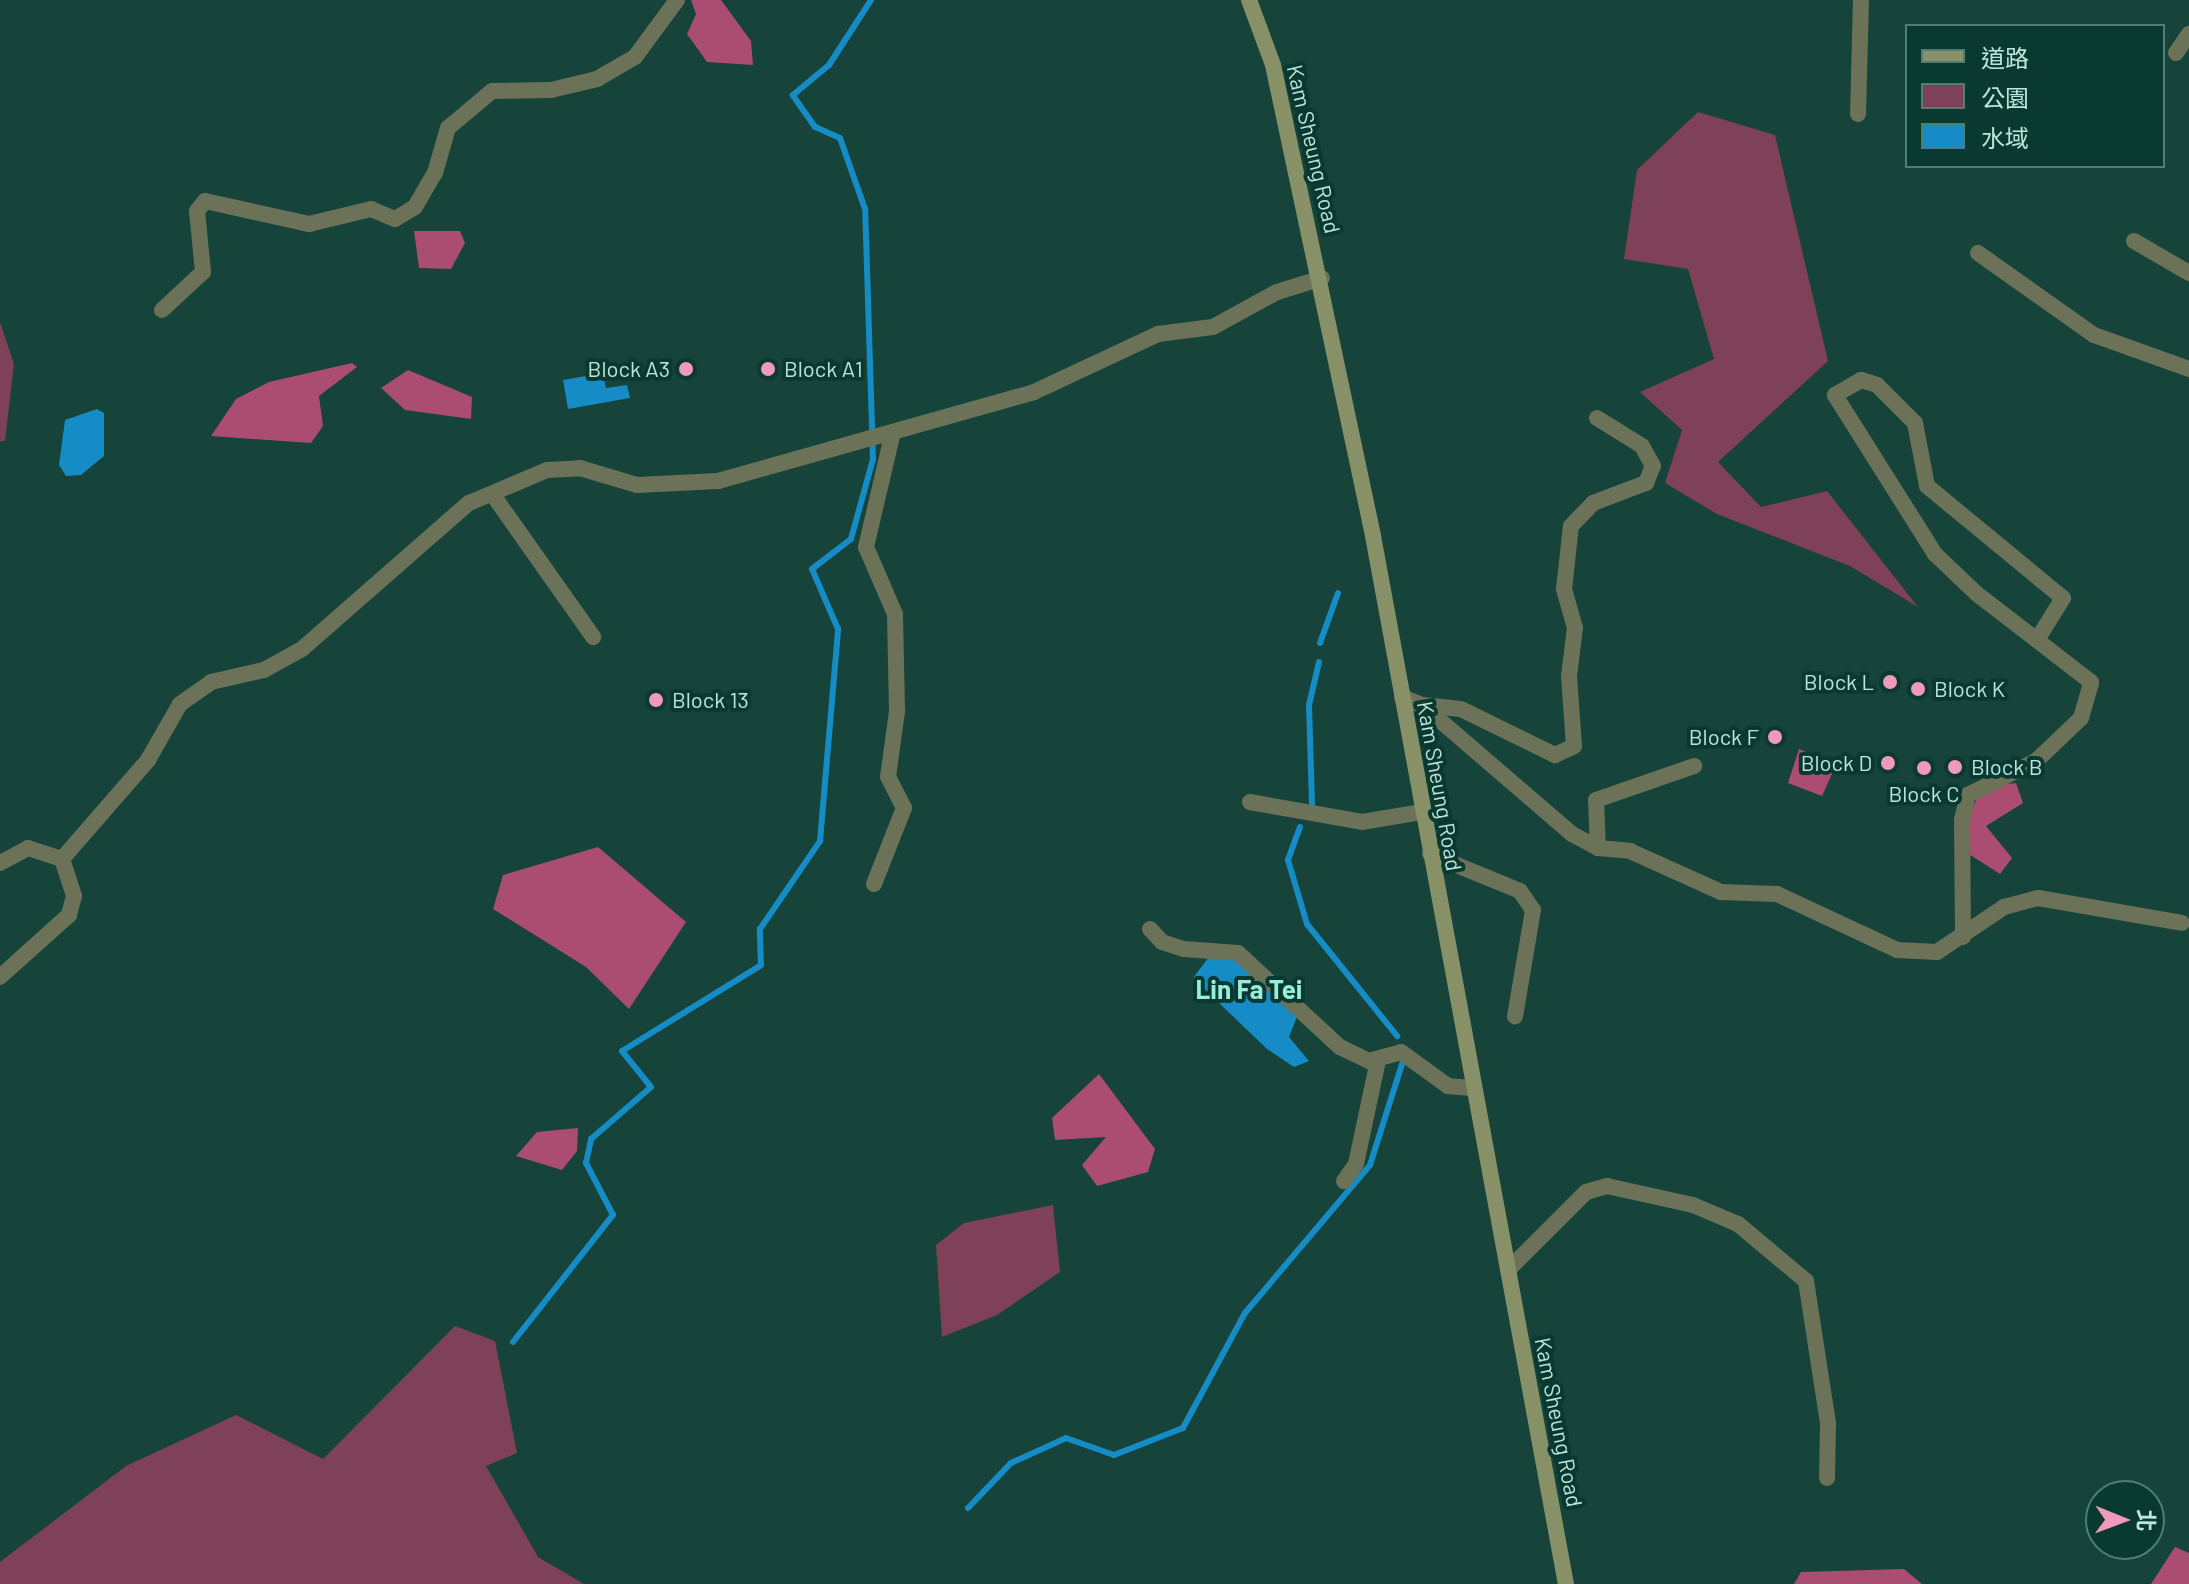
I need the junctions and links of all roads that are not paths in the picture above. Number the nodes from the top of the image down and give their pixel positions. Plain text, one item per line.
1 (677, 0) edge
2 (1249, 0) edge
3 (1861, 0) edge
4 (2189, 34) edge
5 (2176, 53) dead end
6 (1858, 114) dead end
7 (2134, 241) dead end
8 (1978, 253) dead end
9 (2189, 273) edge
10 (1322, 278) junction
11 (162, 310) dead end
12 (2189, 369) edge
13 (1597, 418) dead end
14 (881, 434) junction
15 (493, 495) junction
16 (593, 637) dead end
17 (2037, 640) junction
18 (1402, 697) junction
19 (1422, 705) junction
20 (1694, 766) dead end
21 (1250, 802) dead end
22 (1422, 812) junction
23 (1598, 848) junction
24 (1430, 854) junction
25 (62, 859) junction
26 (0, 863) edge
27 (874, 884) dead end
28 (2182, 923) dead end
29 (1150, 929) dead end
30 (1963, 937) junction
31 (0, 977) edge
32 (1515, 1016) dead end
33 (1372, 1060) junction
34 (1473, 1088) junction
35 (1344, 1181) dead end
36 (1508, 1270) junction
37 (1827, 1478) dead end
38 (1566, 1584) edge

1 - 11 street
2 - 10 main road, Kam Sheung Road
3 - 6 street
4 - 5 street
7 - 9 street
8 - 12 street
10 - 14 street
10 - 18 main road, Kam Sheung Road
13 - 19 street
14 - 15 street
14 - 27 street
15 - 16 street
15 - 25 street
17 - 17 street
17 - 30 street
18 - 19 street
18 - 22 main road, Kam Sheung Road
19 - 23 street
20 - 23 street
21 - 22 street
22 - 24 main road, Kam Sheung Road
23 - 30 street
24 - 32 street
24 - 34 main road, Kam Sheung Road
25 - 26 street
25 - 31 street
28 - 30 street
29 - 33 street
33 - 34 street
33 - 35 street
34 - 36 main road, Kam Sheung Road
36 - 37 street
36 - 38 main road, Kam Sheung Road

